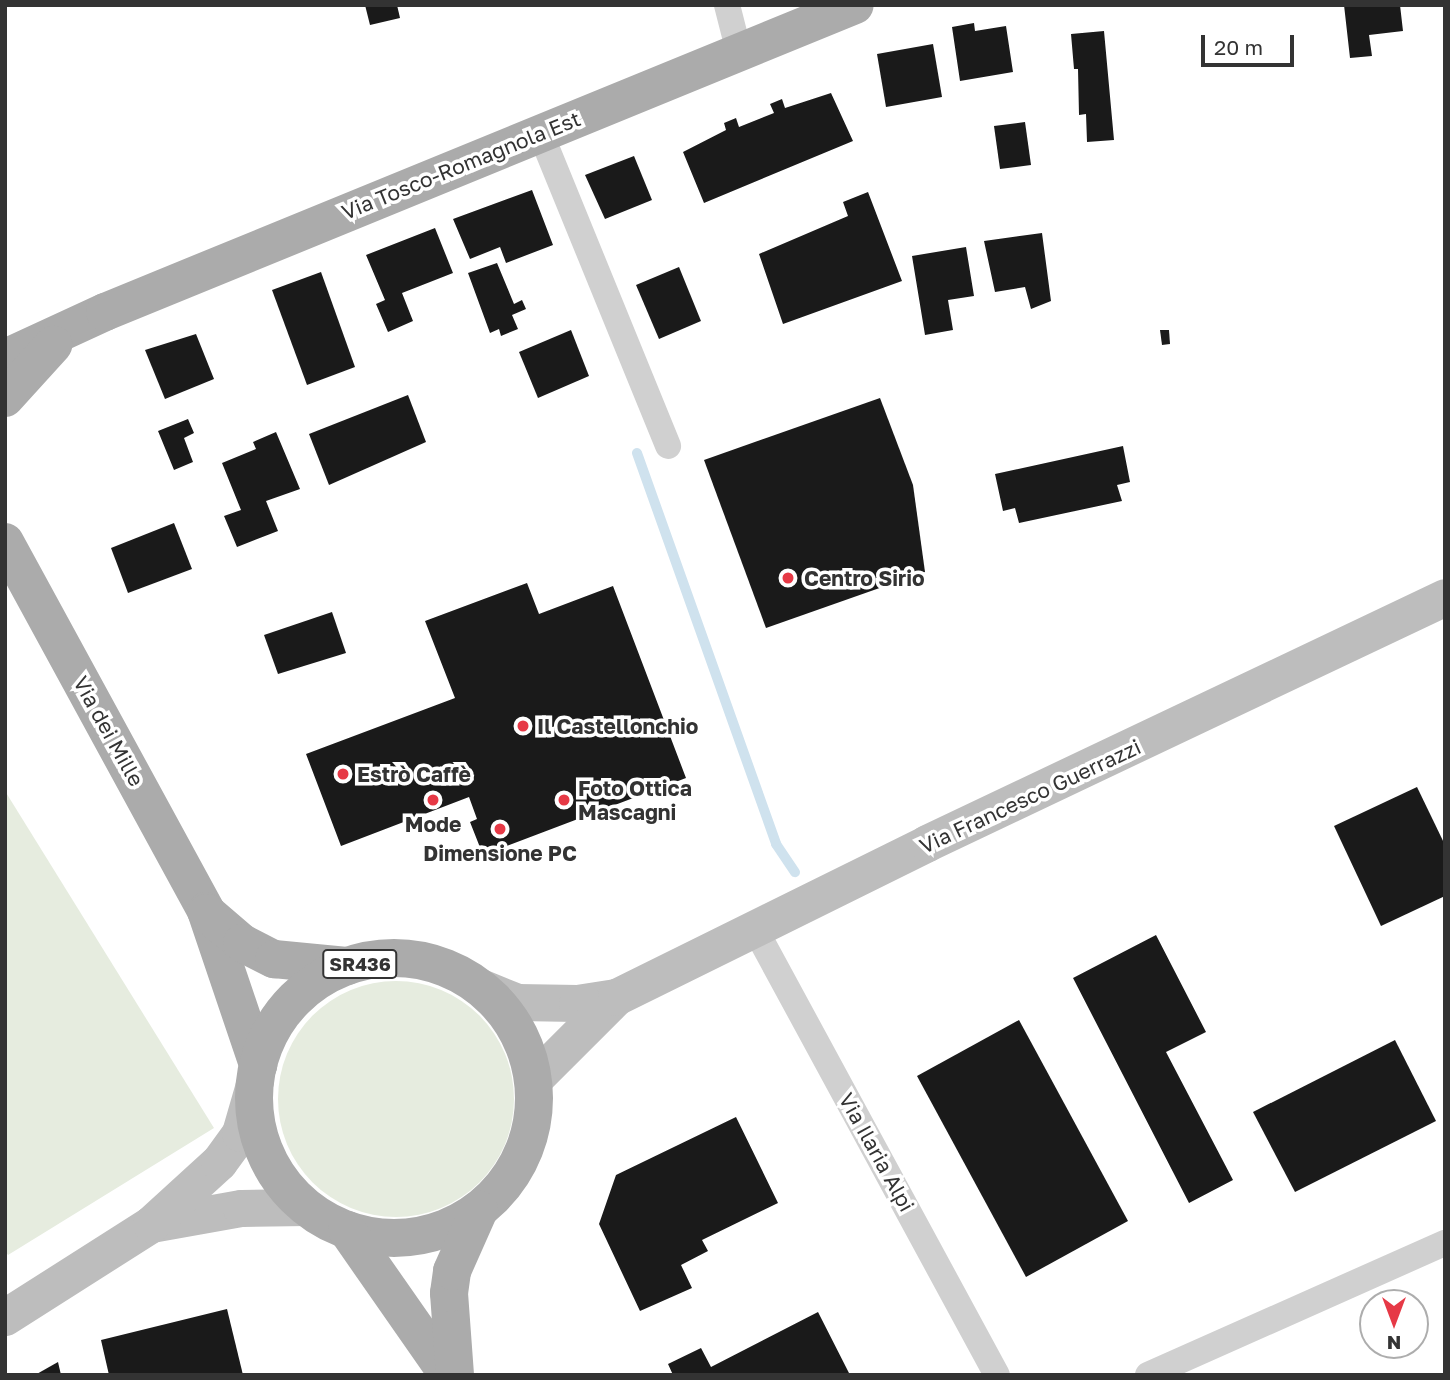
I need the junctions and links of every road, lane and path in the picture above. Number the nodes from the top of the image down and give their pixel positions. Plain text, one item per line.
1 (727, 5) edge
2 (855, 5) edge
3 (739, 52) junction
4 (540, 132) junction
5 (69, 327) junction
6 (5, 358) edge
7 (5, 398) edge
8 (668, 446) dead end
9 (6, 548) edge
10 (1445, 597) edge
11 (206, 911) junction
12 (755, 929) junction
13 (347, 966) junction
14 (481, 987) junction
15 (616, 998) junction
16 (256, 1073) junction
17 (534, 1079) junction
18 (306, 1207) junction
19 (479, 1210) junction
20 (151, 1224) junction
21 (347, 1230) junction
22 (1445, 1243) edge
23 (5, 1317) edge
24 (448, 1375) edge
25 (455, 1375) edge
26 (998, 1375) edge
27 (1147, 1375) edge

1 - 3 street
2 - 3 main road, Via Tosco-Romagnola Est
3 - 4 main road, Via Tosco-Romagnola Est
4 - 5 main road, Via Tosco-Romagnola Est
4 - 8 street
5 - 6 main road, Via Tosco-Romagnola Est
5 - 7 main road, Via Tosco-Romagnola Est
9 - 11 main road, Via dei Mille / SR436
10 - 12 main road, Via Francesco Guerrazzi
11 - 13 main road, Via dei Mille / SR436
11 - 16 main road, Via dei Mille / SR436
12 - 15 main road, Via Francesco Guerrazzi
12 - 26 street, Via Ilaria Alpi
13 - 14 main road, SR436
13 - 16 main road, SR436
14 - 15 main road, Via Francesco Guerrazzi
14 - 17 main road, SR436
15 - 17 main road, Via Francesco Guerrazzi
16 - 18 main road, SR436
16 - 20 main road
17 - 19 main road, SR436
18 - 20 main road
18 - 21 main road, SR436
19 - 21 main road, SR436
19 - 25 main road, SR436
20 - 23 main road
21 - 24 main road, SR436
22 - 27 street

